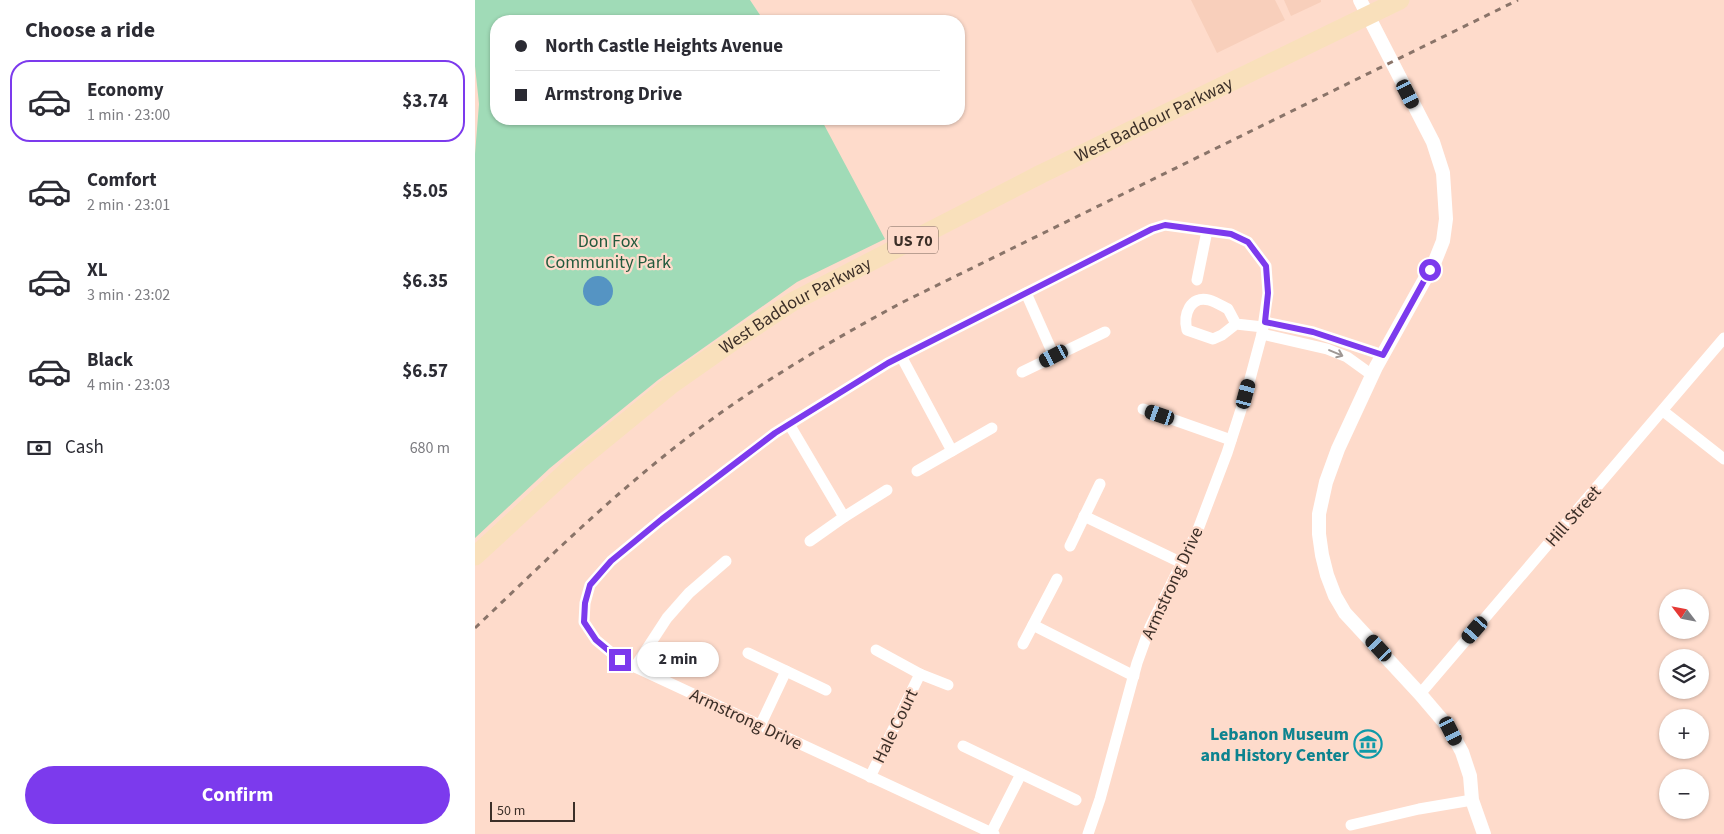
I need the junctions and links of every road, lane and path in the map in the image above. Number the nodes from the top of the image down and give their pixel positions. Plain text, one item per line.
1 (1400, 0) edge
2 (1364, 8) edge
3 (1207, 231) junction
4 (1197, 280) dead end
5 (1026, 293) junction
6 (1236, 324) dead end
7 (1263, 328) junction
8 (1105, 332) dead end
9 (1724, 338) edge
10 (1383, 355) junction
11 (901, 356) junction
12 (1054, 356) junction
13 (1022, 372) dead end
14 (1372, 375) junction
15 (1143, 409) dead end
16 (1663, 411) junction
17 (789, 424) junction
18 (992, 428) dead end
19 (1231, 440) junction
20 (951, 451) junction
21 (1724, 459) edge
22 (917, 471) dead end
23 (1100, 484) dead end
24 (887, 490) dead end
25 (1084, 516) junction
26 (844, 517) junction
27 (810, 541) dead end
28 (1070, 546) dead end
29 (475, 556) edge
30 (726, 560) dead end
31 (1182, 563) junction
32 (1057, 579) dead end
33 (1033, 625) junction
34 (1023, 644) dead end
35 (876, 650) dead end
36 (748, 653) dead end
37 (635, 667) junction
38 (786, 671) junction
39 (920, 674) junction
40 (1134, 676) junction
41 (948, 685) dead end
42 (825, 690) dead end
43 (1420, 694) junction
44 (760, 726) junction
45 (963, 746) dead end
46 (1021, 774) junction
47 (870, 777) junction
48 (1076, 800) dead end
49 (1472, 800) junction
50 (1351, 824) dead end
51 (993, 833) edge
52 (1088, 834) edge
53 (1484, 834) edge

1 - 2 main road, West Baddour Parkway / US 70
2 - 10 street
2 - 29 main road, West Baddour Parkway / US 70
3 - 4 street
3 - 5 street, Armstrong Drive
3 - 7 street, Armstrong Drive
5 - 11 street, Armstrong Drive
5 - 12 street
6 - 7 street
7 - 10 street
7 -> 14 street
7 - 19 street, Armstrong Drive
8 - 12 street
9 - 16 street, Hill Street
10 - 14 street
11 - 17 street, Armstrong Drive
11 - 20 street
12 - 13 street
14 - 43 street
15 - 19 street
16 - 21 street
16 - 43 street, Hill Street
17 - 26 street
17 - 37 street, Armstrong Drive
18 - 20 street
19 - 31 street, Armstrong Drive
20 - 22 street
23 - 25 street
24 - 26 street
25 - 28 street
25 - 31 street
26 - 27 street
30 - 37 street
31 - 40 street, Armstrong Drive
32 - 33 street
33 - 34 street
33 - 40 street
35 - 39 street, Hale Court
36 - 38 street
37 - 44 street, Armstrong Drive
38 - 42 street
38 - 44 street
39 - 41 street, Hale Court
39 - 47 street, Hale Court
40 - 52 street, Armstrong Drive
43 - 49 street
44 - 47 street, Armstrong Drive
45 - 46 street
46 - 48 street
46 - 51 street
47 - 51 street, Armstrong Drive
49 - 50 street
49 - 53 street

